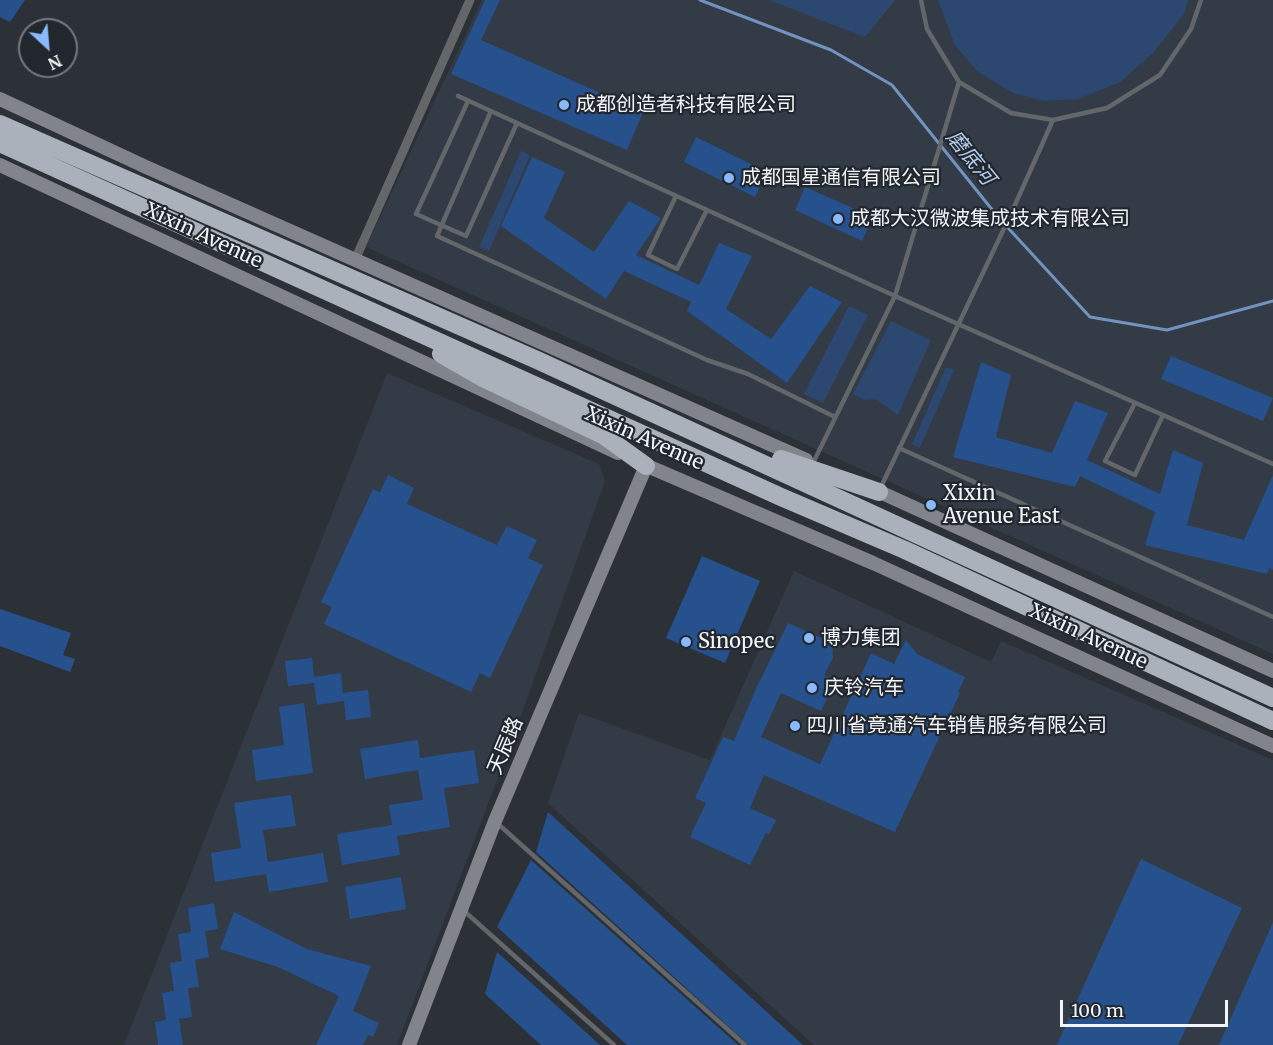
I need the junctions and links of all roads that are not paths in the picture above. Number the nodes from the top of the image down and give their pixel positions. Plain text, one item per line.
1 (470, 0) edge
2 (921, 0) edge
3 (1201, 0) edge
4 (959, 82) junction
5 (458, 96) dead end
6 (0, 99) edge
7 (468, 100) junction
8 (491, 111) junction
9 (1053, 120) junction
10 (518, 123) junction
11 (0, 124) edge
12 (0, 143) edge
13 (0, 165) edge
14 (676, 196) junction
15 (707, 210) junction
16 (441, 225) junction
17 (355, 260) junction
18 (332, 294) junction
19 (895, 296) junction
20 (957, 324) junction
21 (537, 360) junction
22 (1135, 403) junction
23 (1163, 416) junction
24 (836, 417) junction
25 (899, 448) junction
26 (813, 463) junction
27 (1273, 464) edge
28 (646, 465) junction
29 (879, 492) junction
30 (1273, 616) edge
31 (1273, 671) edge
32 (1273, 698) edge
33 (1273, 721) edge
34 (1273, 746) edge
35 (495, 821) junction
36 (461, 908) junction
37 (410, 1045) edge
38 (614, 1045) edge
39 (745, 1045) edge

1 - 17 street
2 - 4 lane
3 - 9 lane
4 - 9 lane
4 - 19 lane
5 - 7 lane
6 - 17 main road, Xixin Avenue
7 - 8 lane
7 - 16 lane
8 - 10 lane
8 - 16 lane
9 - 20 lane
10 - 14 lane
10 - 16 lane
11 - 21 highway, Xixin Avenue
12 - 18 highway, Xixin Avenue
13 - 28 main road, Xixin Avenue
14 - 15 lane
14 - 15 lane
15 - 19 lane
16 - 24 lane
17 - 26 main road, Xixin Avenue
18 - 28 highway
18 - 33 highway, Xixin Avenue
19 - 20 lane
19 - 24 lane
20 - 22 lane
20 - 25 lane
21 - 29 highway
21 - 32 highway, Xixin Avenue
22 - 23 lane
22 - 23 lane
23 - 27 lane
24 - 26 lane
25 - 29 lane
25 - 30 lane
26 - 29 main road, Xixin Avenue
28 - 34 main road, Xixin Avenue
28 - 35 main road, 天辰路
29 - 31 main road, Xixin Avenue
35 - 36 main road, 天辰路
35 - 39 lane
36 - 37 main road, 天辰路
36 - 38 lane

